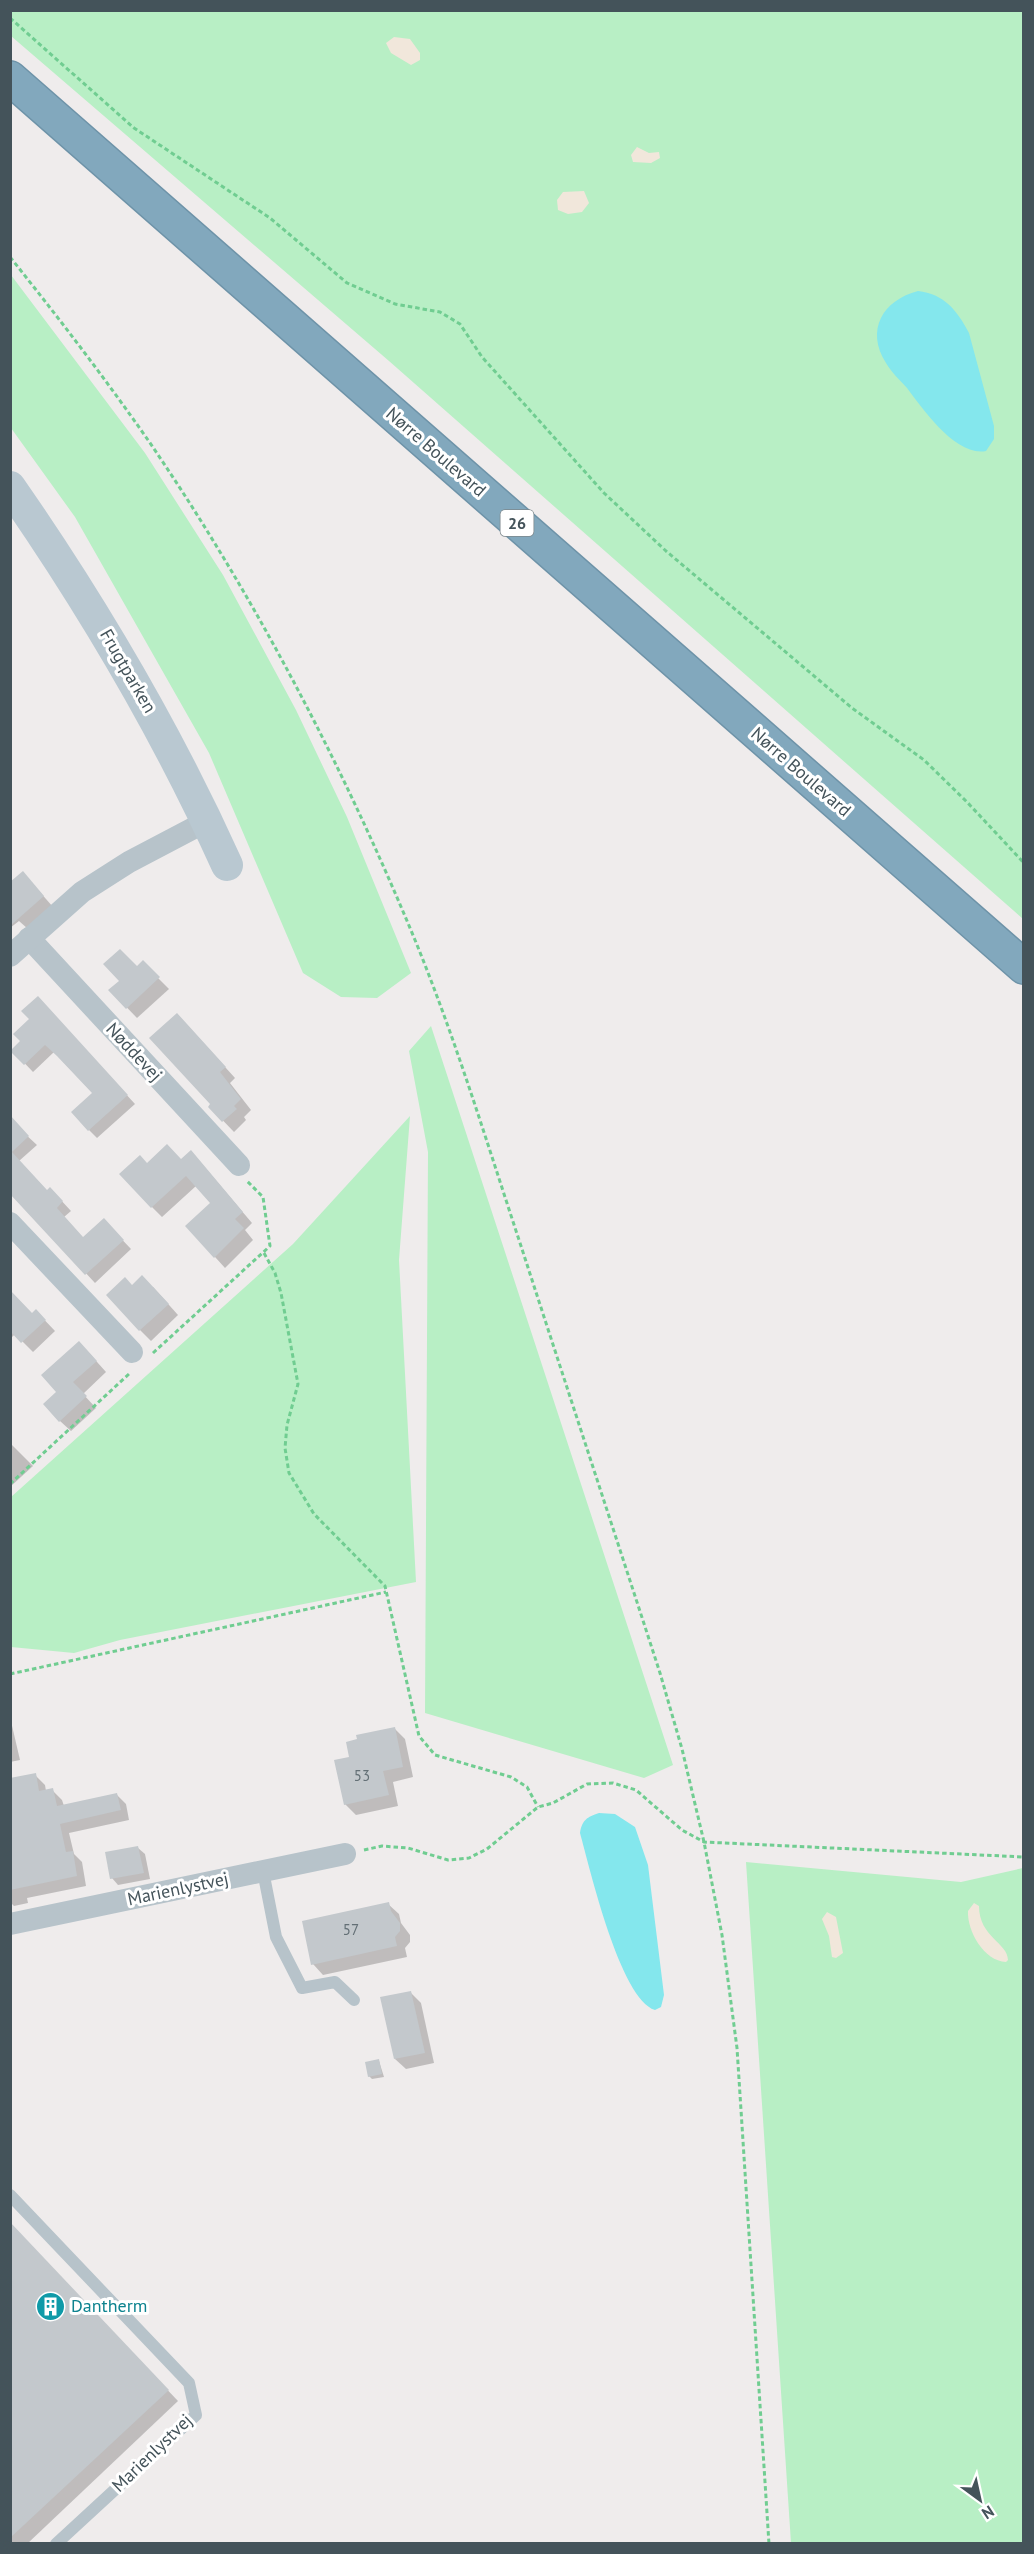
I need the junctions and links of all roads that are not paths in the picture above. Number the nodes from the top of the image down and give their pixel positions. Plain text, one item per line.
1 (10, 78) edge
2 (10, 488) edge
3 (207, 821) junction
4 (227, 865) dead end
5 (29, 938) junction
6 (10, 956) edge
7 (1023, 967) edge
8 (239, 1165) road end
9 (10, 1223) edge
10 (138, 1360) road end
11 (345, 1854) road end
12 (262, 1871) junction
13 (10, 1924) edge
14 (354, 2000) dead end
15 (10, 2195) edge
16 (56, 2544) edge

1 - 7 highway, Nørre Boulevard / 26
2 - 3 street, Frugtparken
3 - 4 street, Frugtparken
3 - 5 street
5 - 6 street
5 - 8 street, Nøddevej
9 - 10 street
11 - 12 street, Marienlystvej
12 - 13 street, Marienlystvej
12 - 14 lane
15 - 16 lane, Marienlystvej

